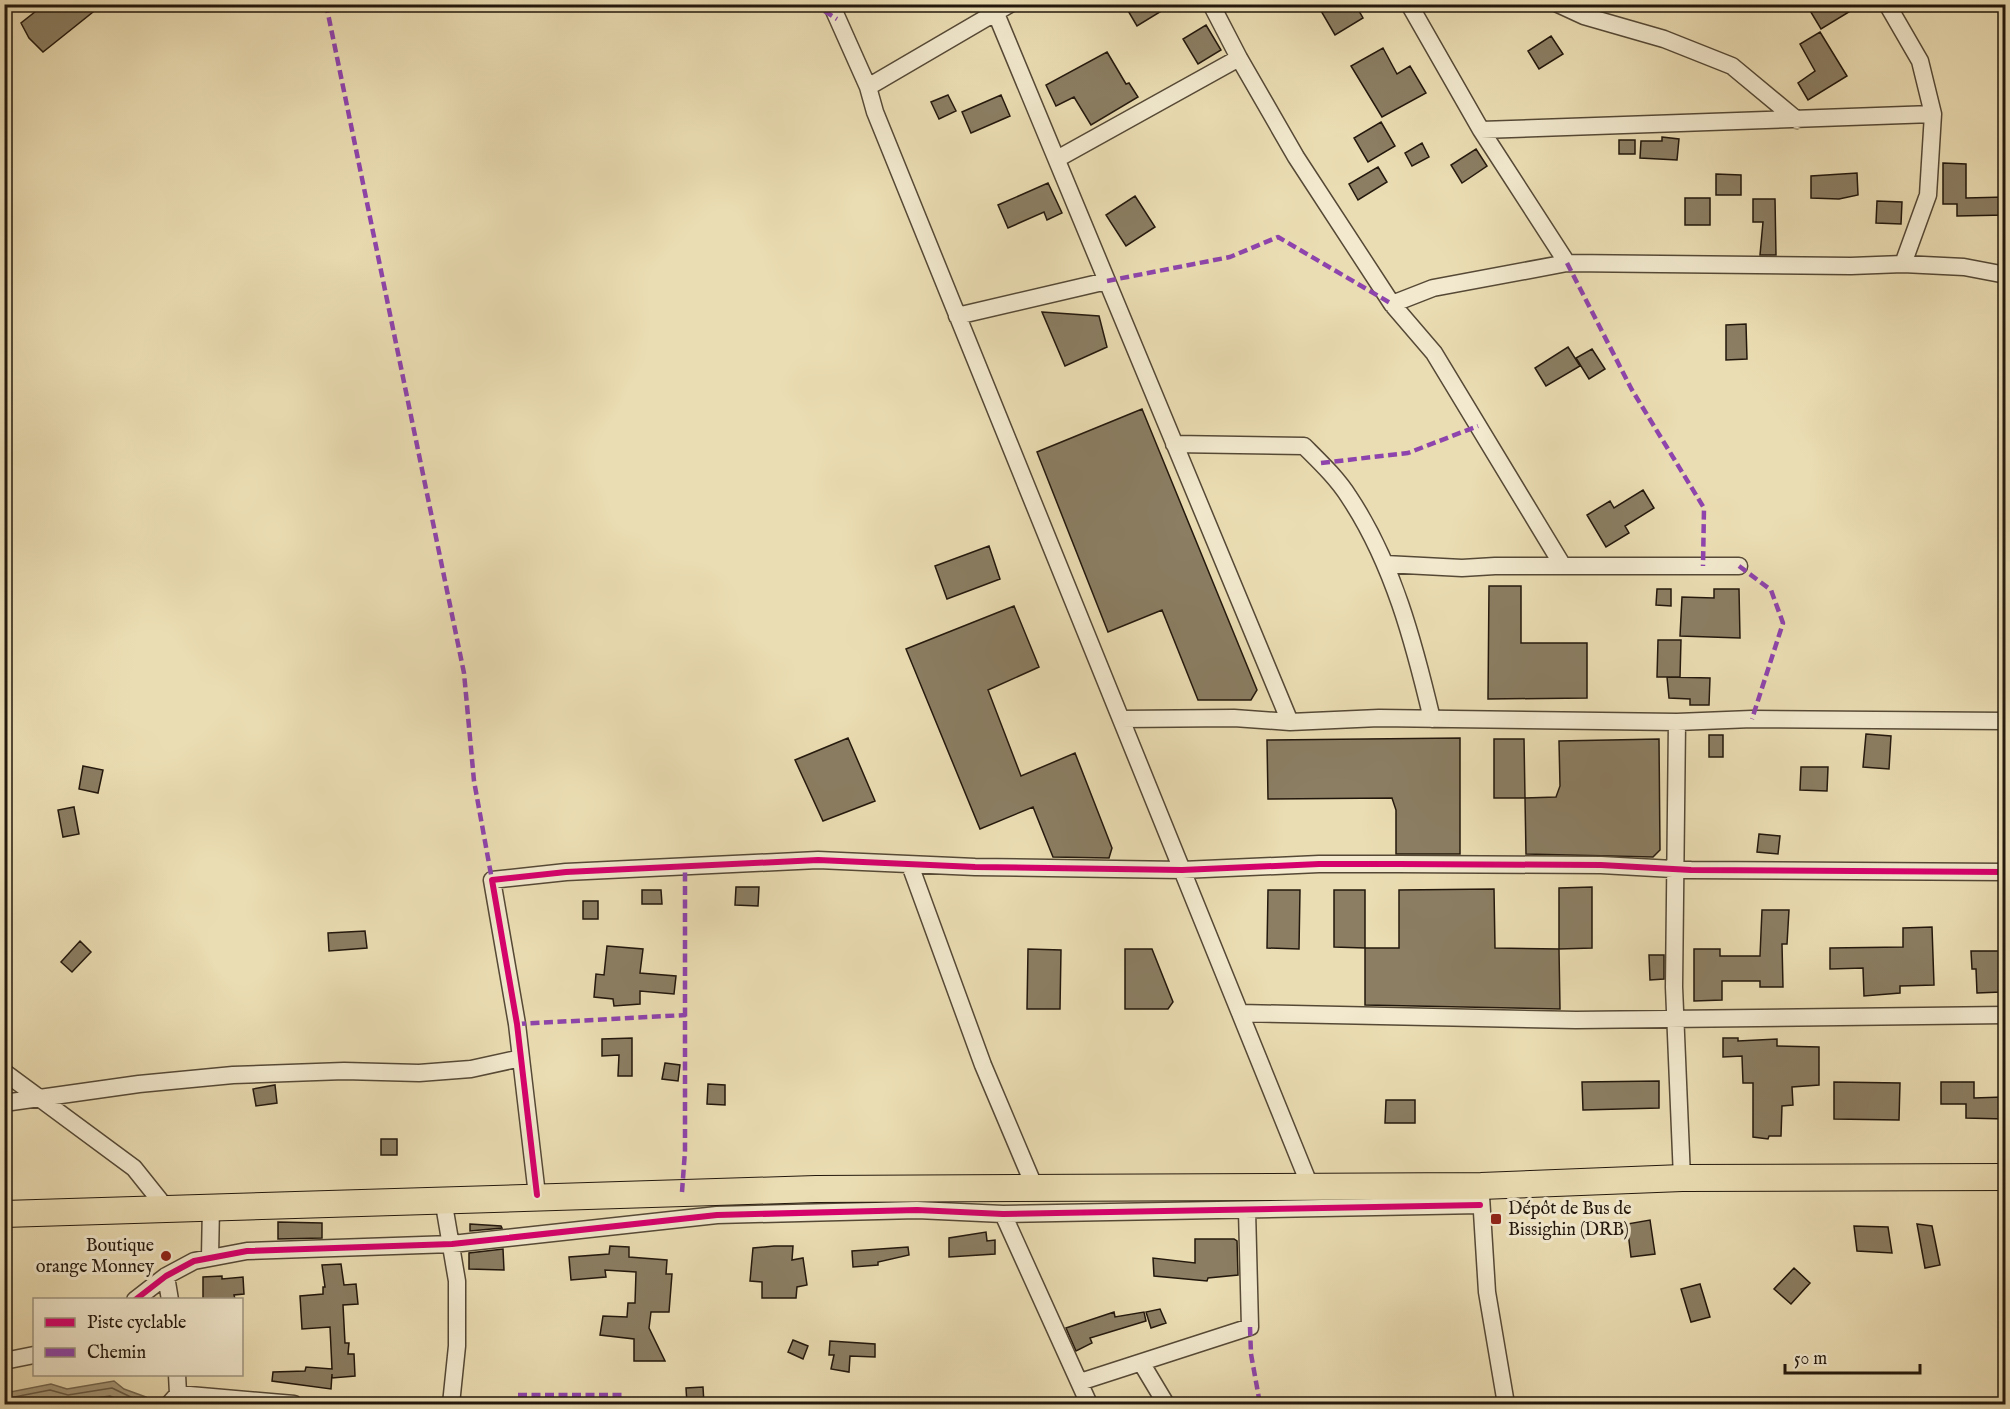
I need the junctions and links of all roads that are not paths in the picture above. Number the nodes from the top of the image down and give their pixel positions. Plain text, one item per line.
1 (831, 4) edge
2 (1212, 4) edge
3 (1409, 4) edge
4 (1558, 4) edge
5 (1887, 4) edge
6 (999, 7) edge
7 (1239, 58) junction
8 (868, 87) junction
9 (1932, 114) junction
10 (1797, 120) junction
11 (1481, 130) junction
12 (1057, 159) junction
13 (1567, 263) junction
14 (1903, 264) junction
15 (2006, 274) edge
16 (1107, 281) junction
17 (1392, 304) junction
18 (957, 316) junction
19 (1174, 444) junction
20 (1385, 564) junction
21 (1563, 566) junction
22 (1739, 566) dead end
23 (1121, 719) junction
24 (1432, 719) junction
25 (2006, 721) edge
26 (1290, 722) junction
27 (1677, 722) junction
28 (910, 865) junction
29 (1673, 868) junction
30 (1182, 870) junction
31 (2006, 872) edge
32 (1240, 1013) junction
33 (2006, 1015) edge
34 (1675, 1018) junction
35 (521, 1058) junction
36 (4, 1072) edge
37 (41, 1099) junction
38 (4, 1103) edge
39 (2006, 1177) edge
40 (1682, 1178) junction
41 (1310, 1186) junction
42 (1035, 1188) junction
43 (1488, 1192) junction
44 (537, 1195) junction
45 (443, 1199) junction
46 (211, 1206) junction
47 (166, 1208) junction
48 (1247, 1210) junction
49 (4, 1214) edge
50 (1003, 1214) junction
51 (452, 1244) junction
52 (210, 1257) junction
53 (166, 1276) junction
54 (136, 1298) edge
55 (170, 1298) edge
56 (33, 1355) edge
57 (4, 1361) edge
58 (1142, 1364) junction
59 (177, 1376) edge
60 (1080, 1382) junction
61 (173, 1399) edge
62 (294, 1404) edge
63 (451, 1404) edge
64 (1089, 1404) edge
65 (1166, 1404) edge
66 (1506, 1404) edge

1 - 8 street
2 - 7 street
3 - 11 street
4 - 10 street
5 - 9 street
6 - 8 street
6 - 12 street
7 - 12 street
7 - 17 street
8 - 18 street
9 - 10 street
9 - 14 street
10 - 11 street
11 - 13 street
12 - 16 street
13 - 14 street
13 - 17 street
14 - 15 street
16 - 18 street
16 - 19 street
17 - 21 street
18 - 23 street
19 - 20 street
19 - 26 street
20 - 21 street
20 - 24 street
21 - 22 street
23 - 26 street
23 - 30 street
24 - 26 street
24 - 27 street
25 - 27 street
27 - 29 street
28 - 30 street
28 - 35 street
28 - 42 street
29 - 30 street
29 - 31 street
29 - 34 street
30 - 32 street
32 - 34 street
32 - 41 street
33 - 34 street
34 - 40 street
35 - 37 street
35 - 44 street
36 - 37 street
37 - 38 street
37 - 47 street
39 - 40 main road
40 - 43 main road
41 - 42 main road
41 - 43 main road
42 - 44 main road
43 - 48 street
43 - 66 street
44 - 45 main road
45 - 46 main road
45 - 51 street
46 - 47 main road
46 - 52 street
47 - 49 main road
48 - 50 street
48 - 58 street
50 - 51 street
50 - 60 street
51 - 52 street
51 - 63 street
52 - 53 street
53 - 54 street
53 - 55 street
56 - 57 street
58 - 60 street
58 - 65 street
59 - 61 street
60 - 64 street
61 - 62 street

